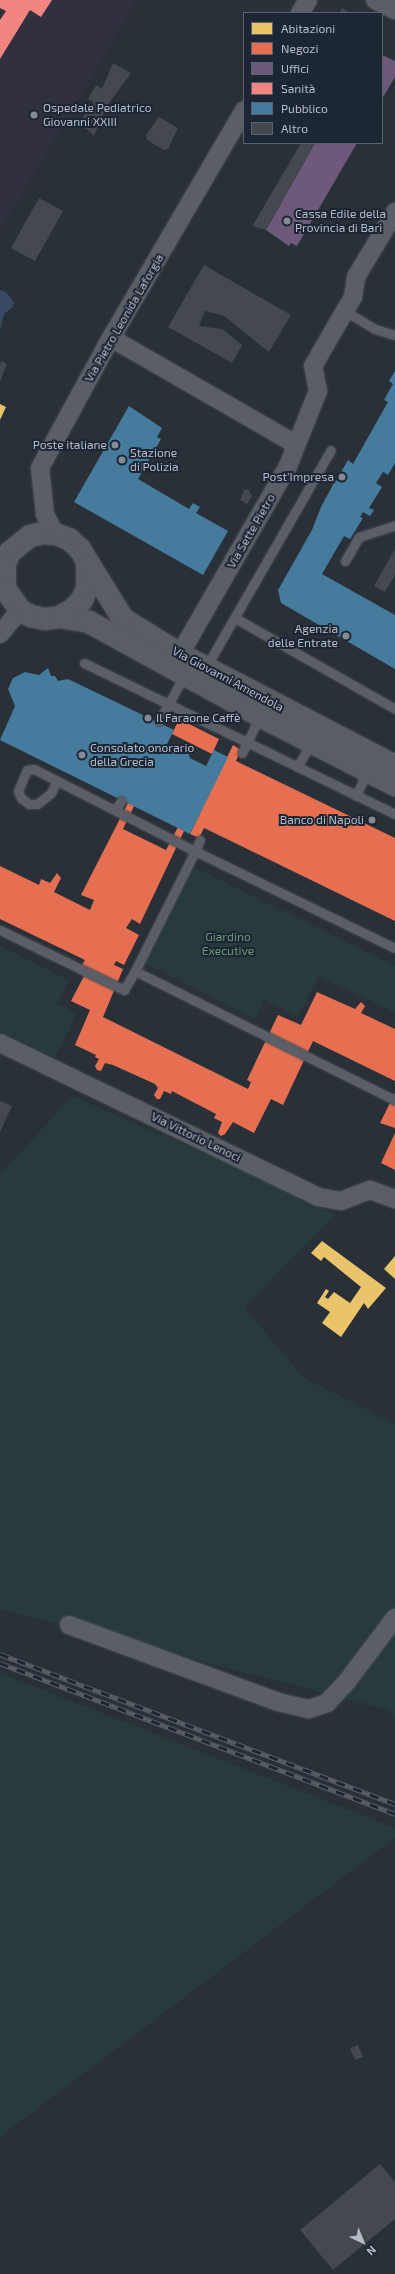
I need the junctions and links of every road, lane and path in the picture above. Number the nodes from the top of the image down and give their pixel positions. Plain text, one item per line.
1 (308, 0) edge
2 (375, 0) edge
3 (395, 10) edge
4 (301, 12) edge
5 (243, 112) edge
6 (395, 212) edge
7 (345, 311) junction
8 (395, 335) edge
9 (111, 338) junction
10 (296, 444) junction
11 (331, 450) dead end
12 (395, 525) edge
13 (56, 534) junction
14 (10, 544) edge
15 (345, 561) dead end
16 (87, 562) junction
17 (2, 576) edge
18 (20, 610) junction
19 (59, 617) junction
20 (235, 618) junction
21 (0, 634) edge
22 (84, 663) dead end
23 (182, 664) junction
24 (206, 667) junction
25 (168, 704) junction
26 (395, 709) edge
27 (260, 716) junction
28 (159, 721) dead end
29 (247, 742) junction
30 (312, 742) junction
31 (242, 753) dead end
32 (298, 767) junction
33 (394, 768) edge
34 (367, 771) junction
35 (57, 781) dead end
36 (356, 796) junction
37 (121, 801) dead end
38 (115, 810) junction
39 (395, 814) edge
40 (200, 840) dead end
41 (195, 851) junction
42 (0, 930) edge
43 (395, 948) edge
44 (135, 971) junction
45 (0, 1043) edge
46 (395, 1100) edge
47 (395, 1199) edge
48 (395, 1618) edge
49 (69, 1625) dead end

1 - 4 street
2 - 3 street
5 - 9 street, Via Pietro Leonida Laforgia
6 - 7 street, Via Sette Pietro
7 - 8 lane
7 - 10 street, Via Sette Pietro
9 - 10 street
9 - 13 street, Via Pietro Leonida Laforgia
10 - 23 street, Via Sette Pietro
11 - 20 lane
12 - 15 lane
13 - 14 main road
13 - 16 main road, Via Giovanni Amendola
14 - 17 main road
16 - 19 main road
16 - 23 main road, Via Giovanni Amendola
17 - 18 main road
18 - 19 main road, Via Giovanni Amendola
18 - 21 street
19 - 23 main road, Via Giovanni Amendola
20 - 24 lane
20 - 26 lane
22 - 25 lane
23 - 24 main road, Via Giovanni Amendola
23 - 25 lane
23 - 27 main road, Via Giovanni Amendola
24 - 33 main road, Via Giovanni Amendola
25 - 28 lane
25 - 29 lane
27 - 29 lane
27 - 30 main road, Via Giovanni Amendola
29 - 31 lane
29 - 32 lane
30 - 32 lane
30 - 34 main road, Via Giovanni Amendola
32 - 36 lane
33 - 34 main road, Via Giovanni Amendola
34 - 36 lane
35 - 38 lane
36 - 39 lane
37 - 38 lane
38 - 41 lane
40 - 41 lane
41 - 43 lane
41 - 44 lane
42 - 44 lane
44 - 46 lane
45 - 47 street, Via Vittorio Lenoci
48 - 49 street

